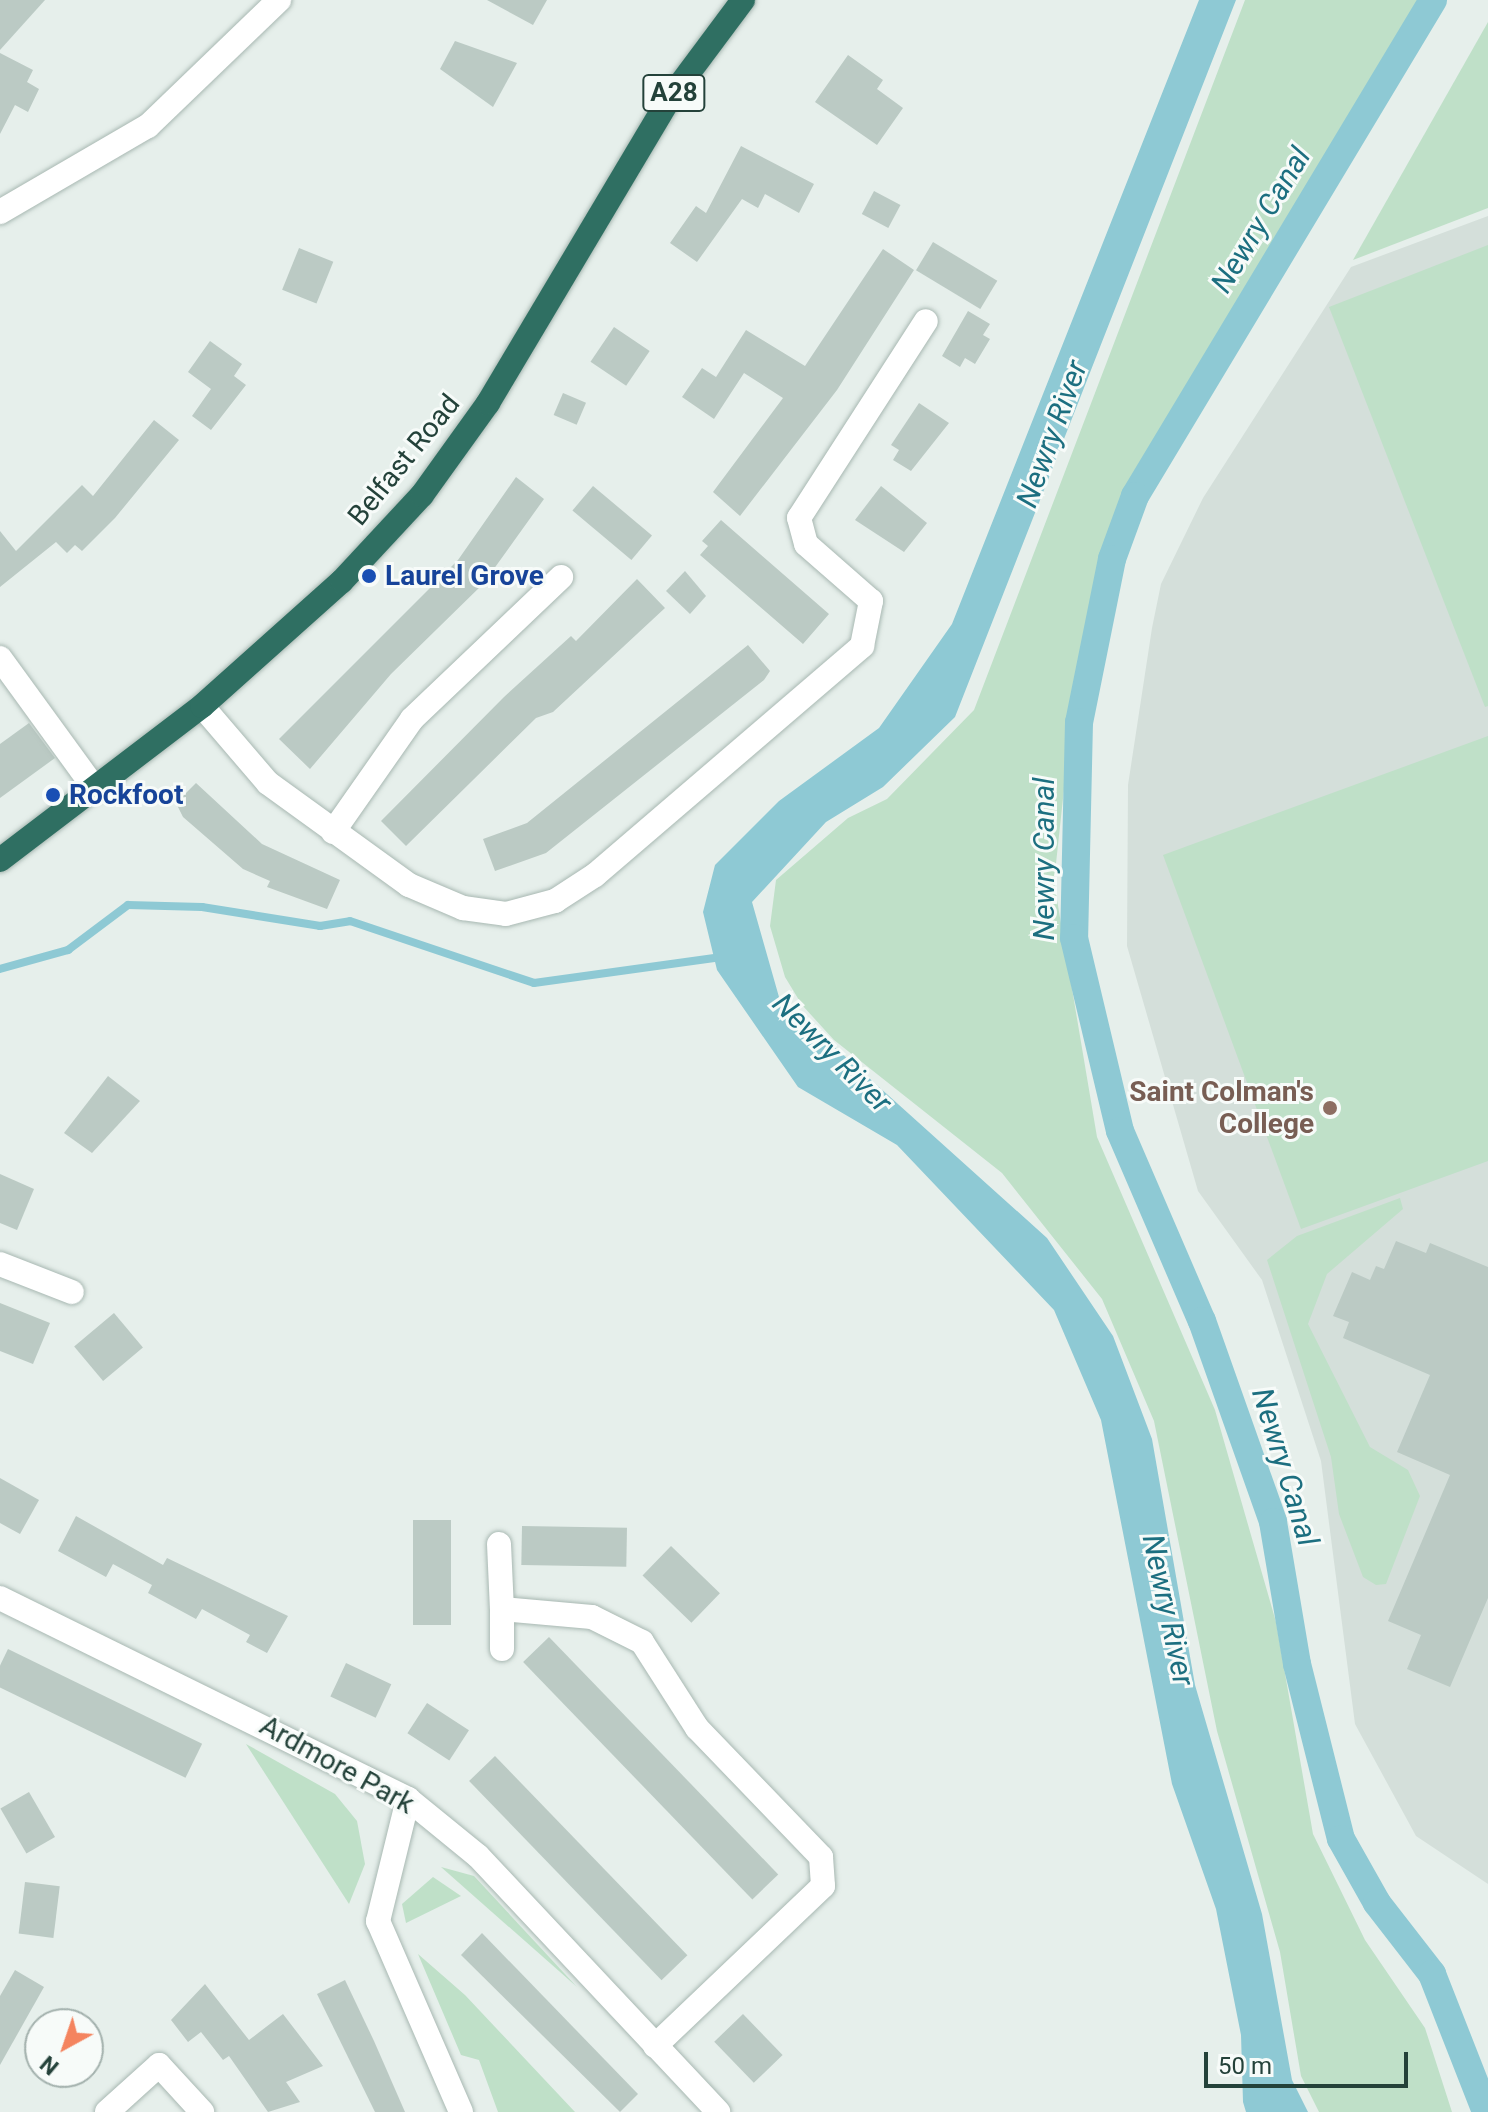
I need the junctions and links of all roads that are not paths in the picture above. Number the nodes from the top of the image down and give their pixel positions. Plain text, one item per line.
1 (279, 0) edge
2 (743, 0) edge
3 (0, 212) edge
4 (926, 321) dead end
5 (561, 577) dead end
6 (0, 658) edge
7 (202, 706) junction
8 (96, 790) junction
9 (333, 832) junction
10 (0, 860) edge
11 (0, 1264) edge
12 (72, 1292) dead end
13 (499, 1544) dead end
14 (0, 1598) edge
15 (502, 1609) junction
16 (502, 1649) dead end
17 (408, 1799) junction
18 (655, 2046) junction
19 (107, 2112) edge
20 (202, 2112) edge
21 (461, 2112) edge
22 (718, 2112) edge

1 - 3 street
2 - 7 highway, Belfast Road / A28
4 - 9 street
5 - 9 street
6 - 8 street
7 - 8 highway, Belfast Road / A28
7 - 9 street
8 - 10 highway, Belfast Road / A28
11 - 12 street
13 - 15 street
14 - 17 street, Ardmore Park
15 - 16 street
15 - 18 street
17 - 18 street, Ardmore Park
17 - 21 street
18 - 22 street, Ardmore Park
19 - 20 street

